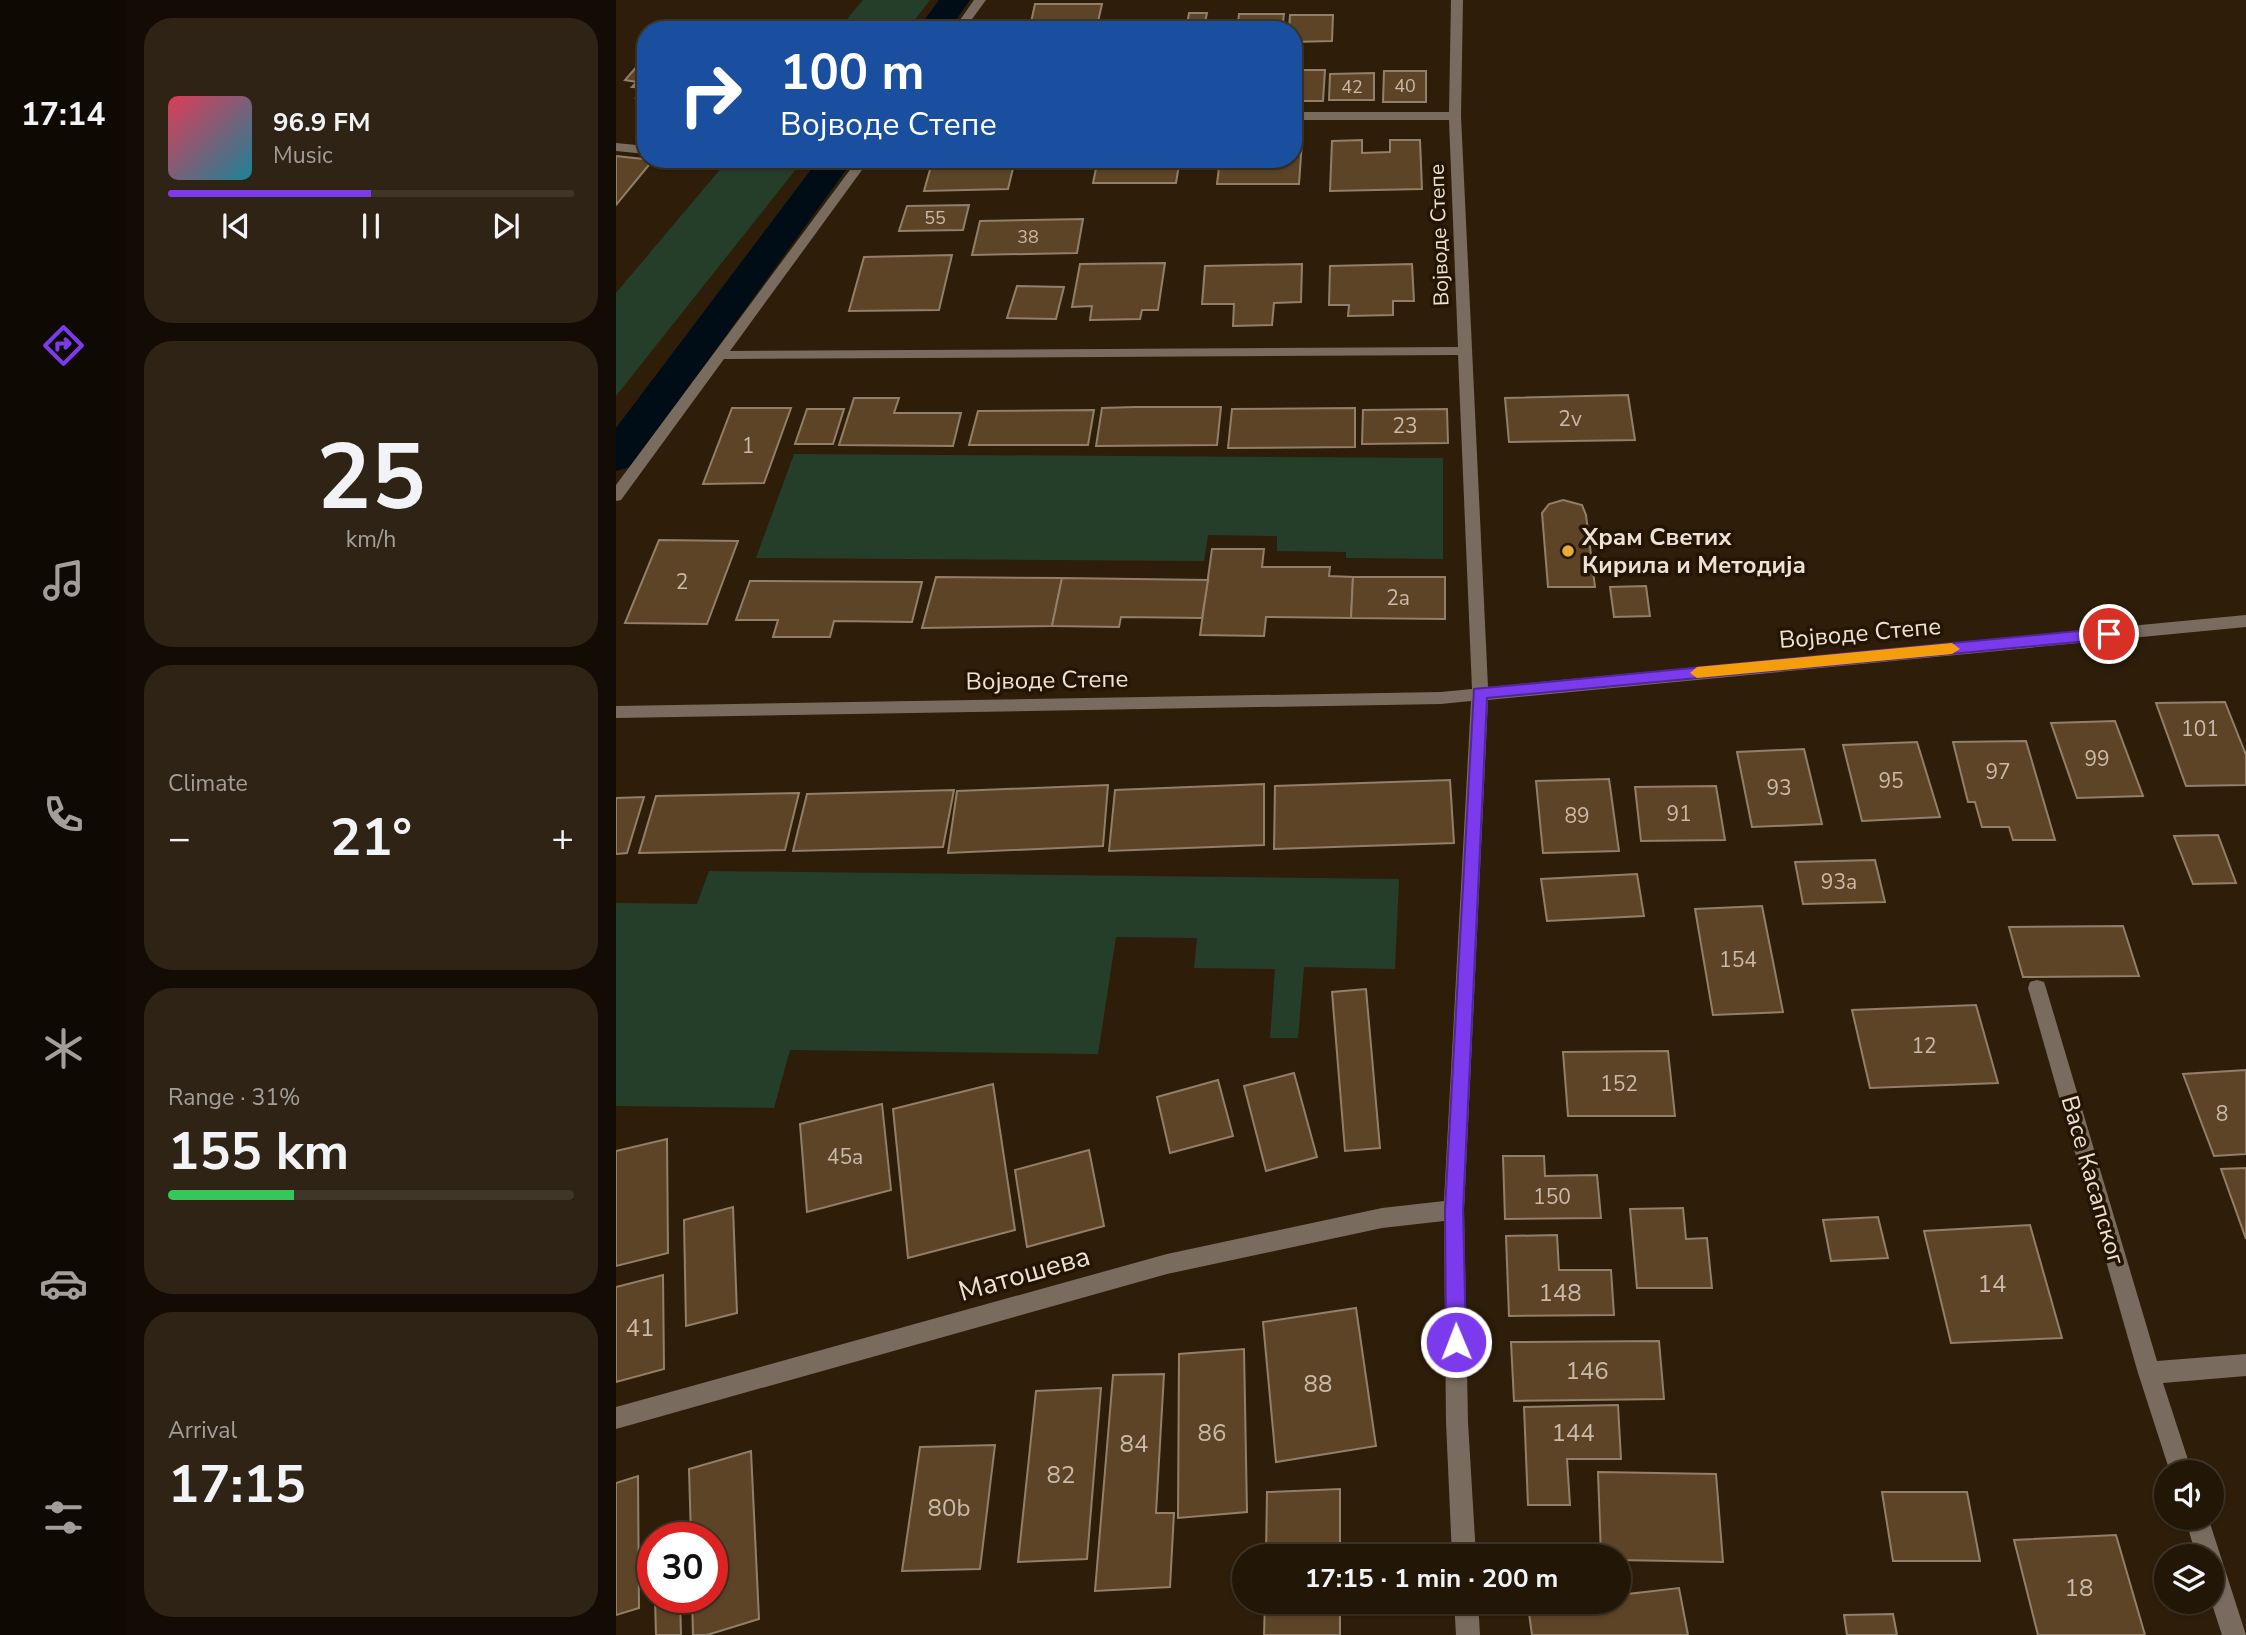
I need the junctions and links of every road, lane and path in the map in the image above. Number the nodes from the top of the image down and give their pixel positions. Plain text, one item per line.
1 (980, 0) edge
2 (1457, 0) edge
3 (965, 21) edge
4 (1302, 116) edge
5 (1455, 116) junction
6 (616, 147) edge
7 (637, 149) edge
8 (857, 168) edge
9 (1464, 351) junction
10 (719, 355) junction
11 (616, 496) edge
12 (2246, 621) edge
13 (1480, 693) junction
14 (616, 712) edge
15 (2036, 988) dead end
16 (1454, 1210) junction
17 (2246, 1366) edge
18 (2149, 1373) junction
19 (616, 1418) edge
20 (2177, 1460) edge
21 (1463, 1544) edge
22 (2224, 1604) edge
23 (1467, 1614) edge
24 (1468, 1635) edge
25 (2234, 1635) edge

1 - 3 street
2 - 5 street, Војводе Степе
4 - 5 street
5 - 9 street, Војводе Степе
6 - 7 street
8 - 10 street
9 - 10 street
9 - 13 street, Војводе Степе
10 - 11 street
12 - 13 street, Војводе Степе
13 - 14 street, Војводе Степе
13 - 16 street
15 - 18 street, Васе Касапског
16 - 19 street, Матошева
16 - 21 street
17 - 18 street
18 - 20 street, Васе Касапског
22 - 25 street
23 - 24 street

